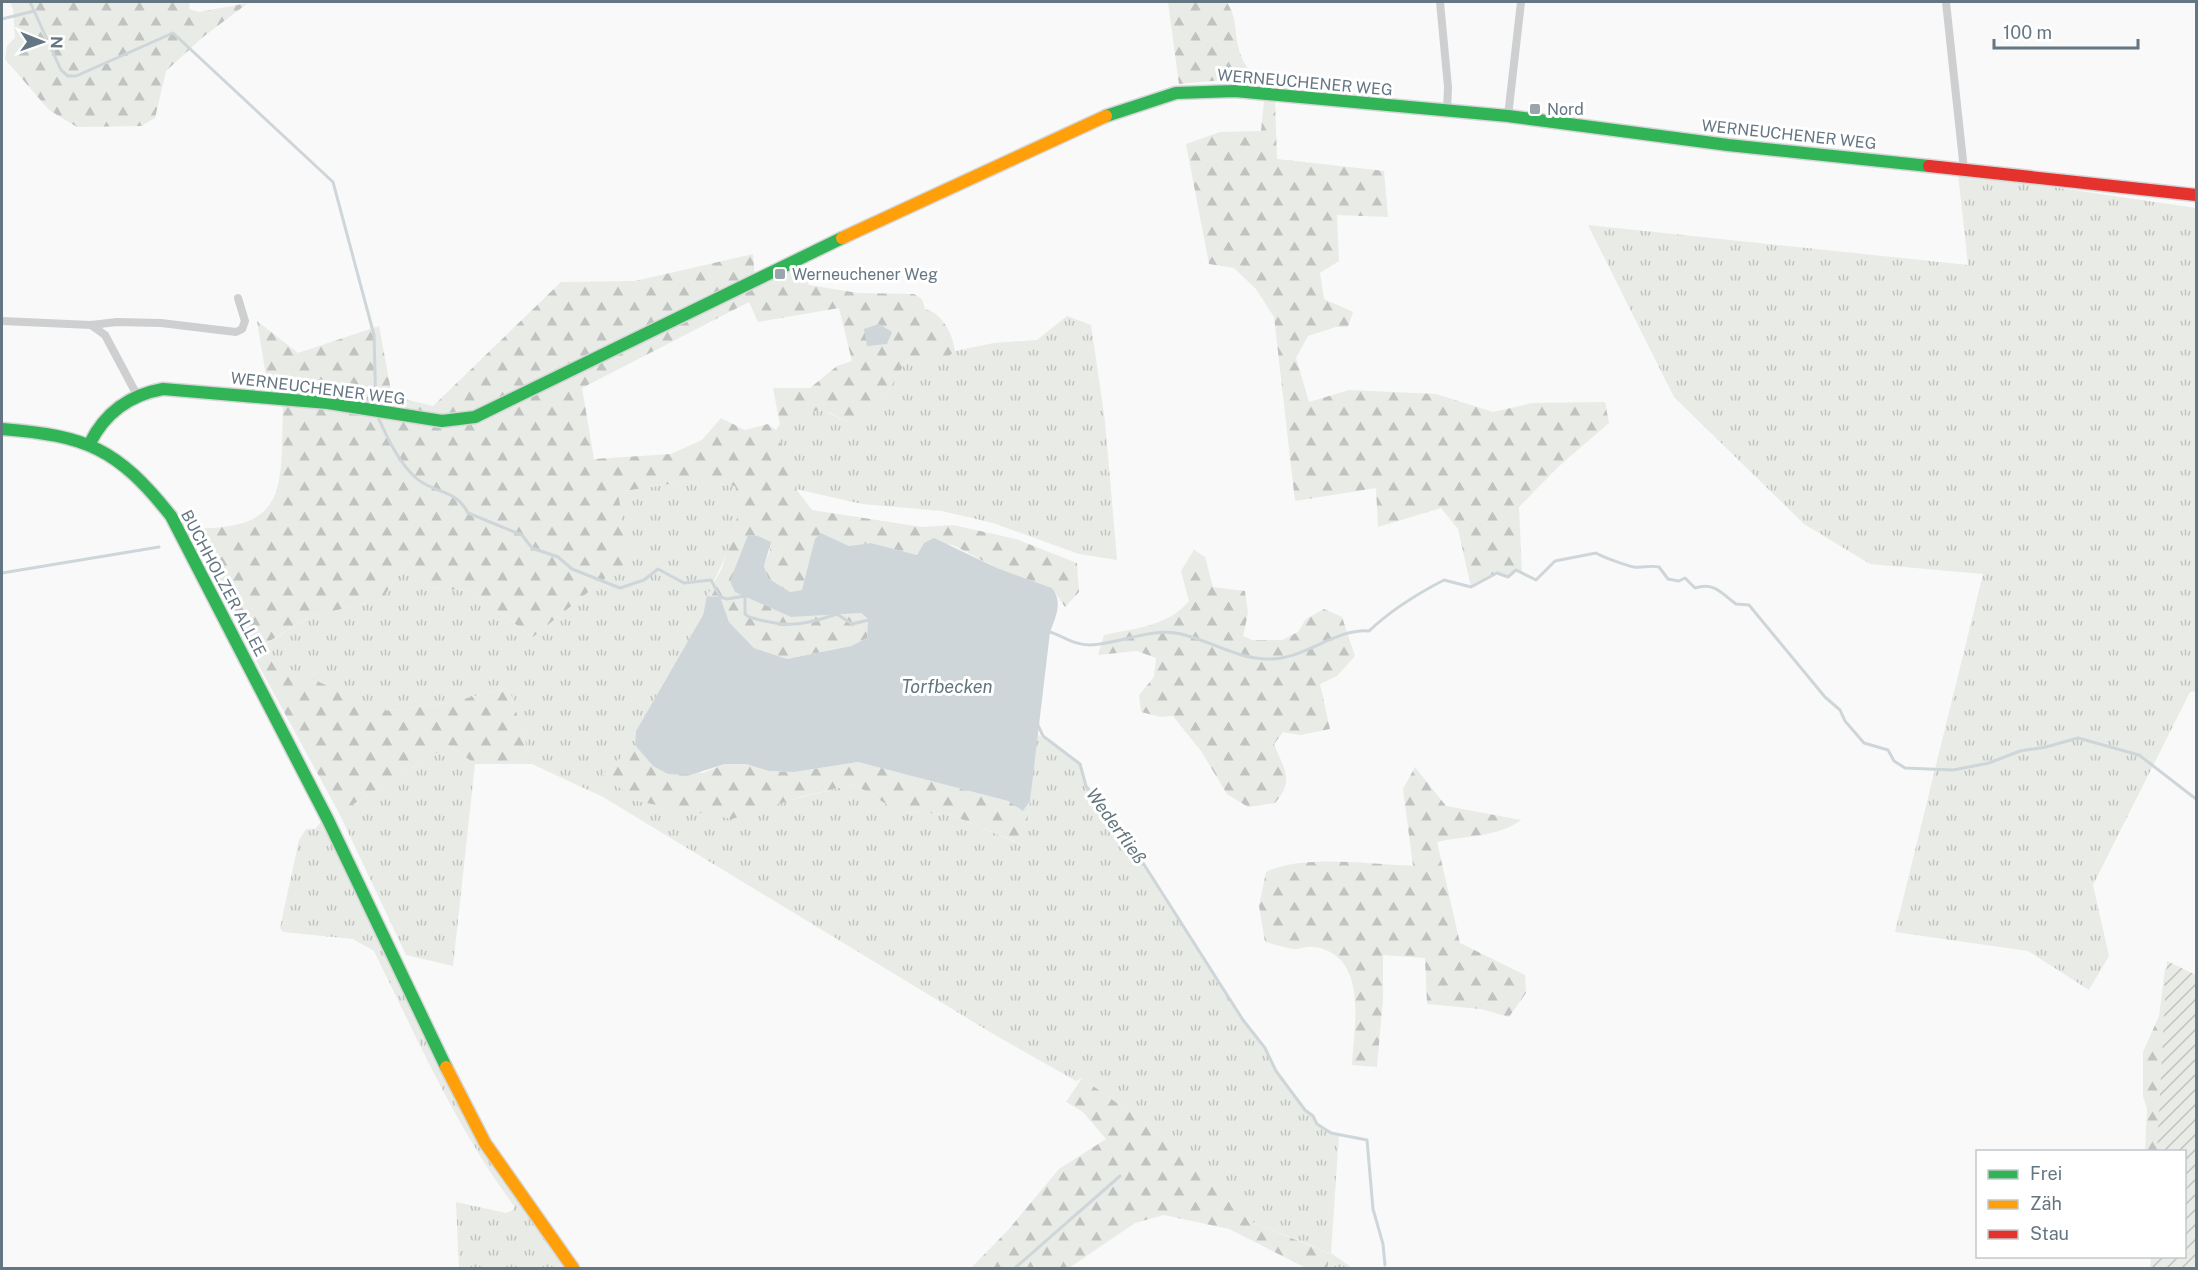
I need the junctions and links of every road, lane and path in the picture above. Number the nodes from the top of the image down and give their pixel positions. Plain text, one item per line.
1 (1440, 2) edge
2 (1521, 2) edge
3 (1946, 2) edge
4 (1447, 111) junction
5 (1508, 116) junction
6 (1964, 170) junction
7 (2196, 195) edge
8 (238, 298) dead end
9 (2, 321) edge
10 (91, 325) junction
11 (137, 395) junction
12 (2, 429) edge
13 (90, 443) junction
14 (573, 1269) edge

1 - 4 street
2 - 5 street
3 - 6 street
4 - 5 street, WERNEUCHENER WEG
4 - 11 street, WERNEUCHENER WEG
5 - 6 street, WERNEUCHENER WEG
6 - 7 street, WERNEUCHENER WEG
8 - 10 street
9 - 10 street
10 - 11 street
11 - 13 street, WERNEUCHENER WEG
12 - 13 street, BUCHHOLZER ALLEE
13 - 14 street, BUCHHOLZER ALLEE

